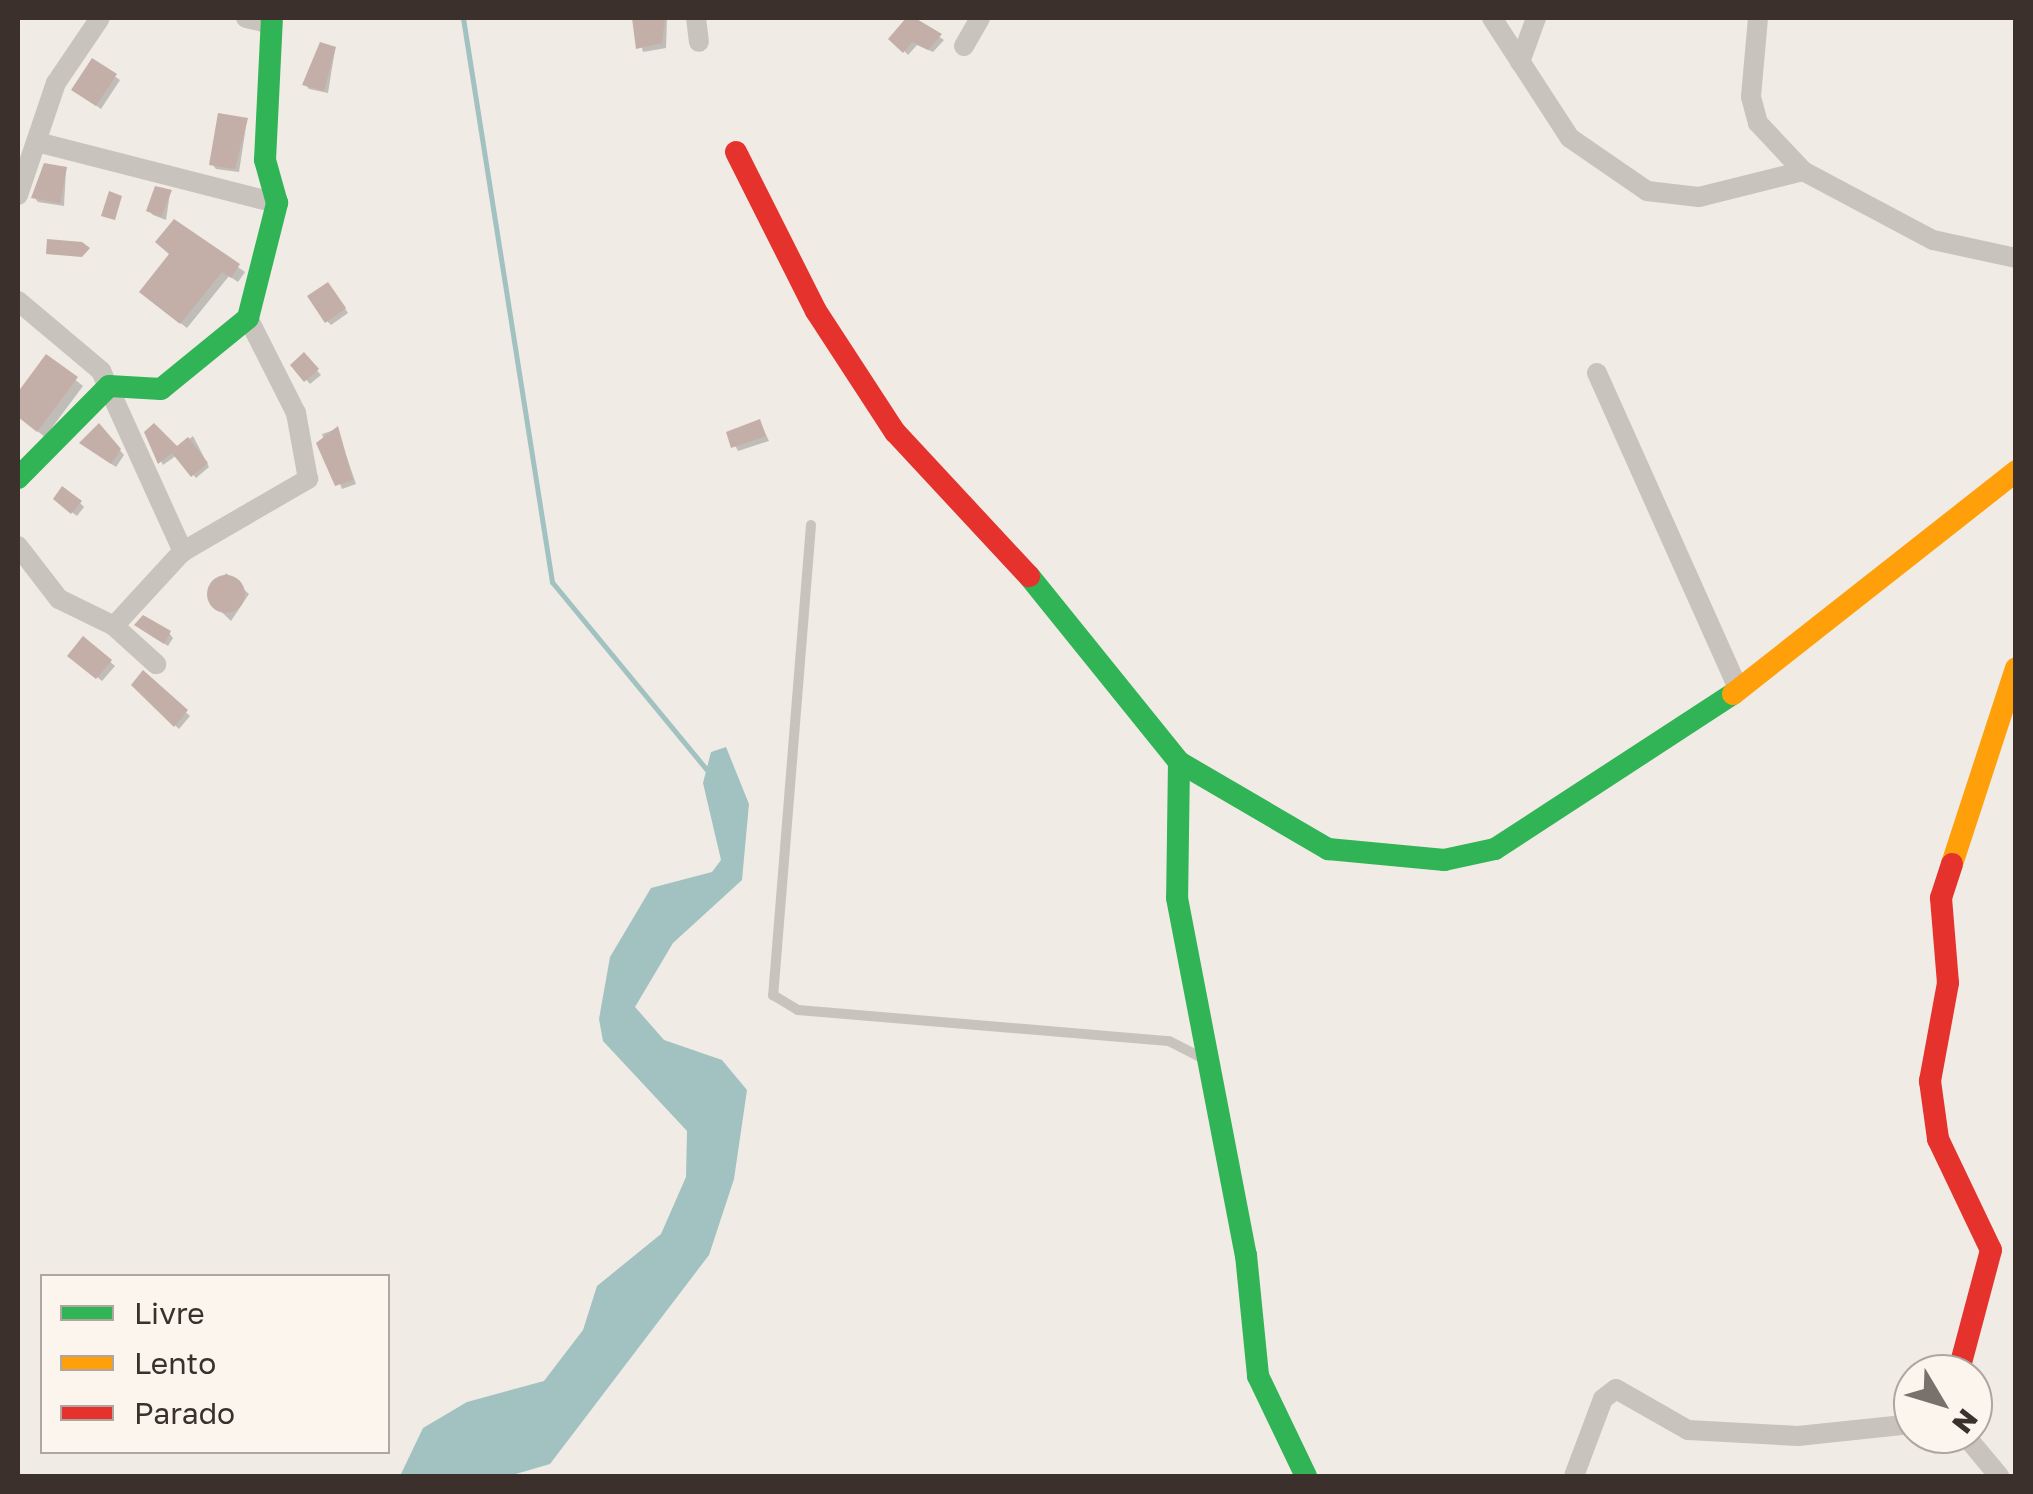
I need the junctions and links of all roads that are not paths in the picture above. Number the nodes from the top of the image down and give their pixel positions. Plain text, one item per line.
1 (100, 18) edge
2 (246, 18) edge
3 (696, 18) edge
4 (980, 18) edge
5 (1492, 18) edge
6 (1536, 18) edge
7 (1758, 18) edge
8 (272, 20) edge
9 (699, 42) dead end
10 (964, 46) dead end
11 (1520, 62) junction
12 (37, 142) junction
13 (736, 152) dead end
14 (1803, 172) junction
15 (18, 195) edge
16 (276, 202) junction
17 (2016, 258) edge
18 (18, 301) edge
19 (248, 318) junction
20 (1598, 374) dead end
21 (109, 386) junction
22 (2016, 471) edge
23 (18, 478) edge
24 (811, 525) dead end
25 (18, 546) edge
26 (183, 552) junction
27 (114, 626) junction
28 (156, 664) dead end
29 (2016, 668) edge
30 (1739, 690) junction
31 (1179, 762) junction
32 (1210, 1074) junction
33 (1963, 1354) edge
34 (1893, 1426) edge
35 (1981, 1454) edge
36 (1306, 1476) edge
37 (1574, 1476) edge
38 (1999, 1476) edge

1 - 12 street
2 - 8 street
3 - 9 street
4 - 10 street
5 - 11 street
6 - 11 street
7 - 14 street
8 - 16 street
11 - 14 street
12 - 15 street
12 - 16 street
13 - 31 street
14 - 17 street
16 - 19 street
18 - 21 street
19 - 21 street
19 - 26 street
20 - 30 street
21 - 23 street
21 - 26 street
22 - 30 street
24 - 32 lane
25 - 27 street
26 - 27 street
27 - 28 street
29 - 33 street
30 - 31 street
31 - 32 street
32 - 36 street
34 - 37 street
35 - 38 street

